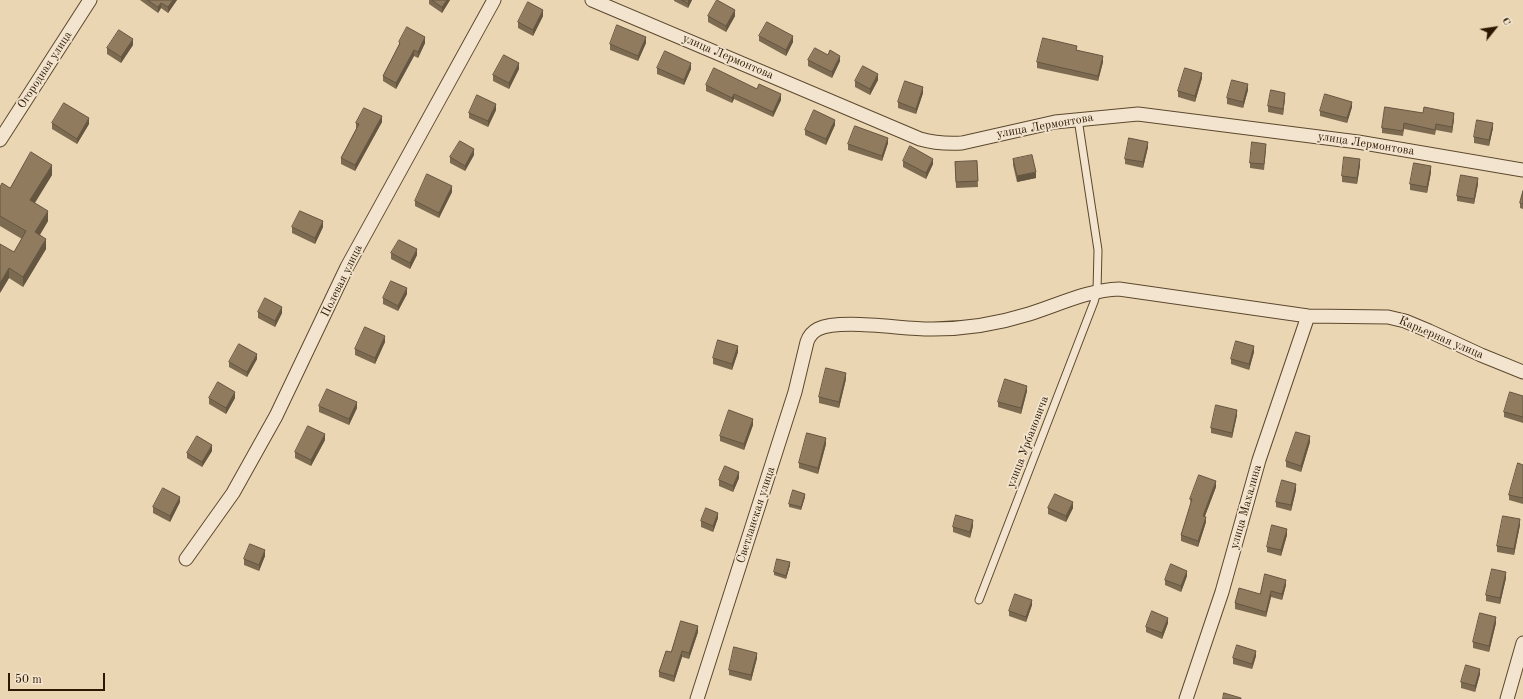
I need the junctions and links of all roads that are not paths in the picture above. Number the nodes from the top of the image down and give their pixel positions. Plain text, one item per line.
1 (90, 0) edge
2 (494, 0) edge
3 (592, 0) edge
4 (1078, 119) junction
5 (0, 140) edge
6 (1523, 170) edge
7 (1097, 292) junction
8 (1308, 316) junction
9 (813, 332) joint
10 (1523, 372) edge
11 (186, 559) dead end
12 (979, 600) dead end
13 (1523, 643) edge
14 (697, 699) edge
15 (1186, 699) edge
16 (1507, 699) edge

1 - 5 street, Огородная улица
2 - 11 street, Полевая улица
3 - 4 street, улица Лермонтова
4 - 6 street, улица Лермонтова
4 - 7 lane, улица Урбановича
7 - 8 street, Карьерная улица
7 - 9 street, Карьерная улица
7 - 12 lane, улица Урбановича
8 - 10 street, Карьерная улица
8 - 15 street, улица Махалина
9 - 14 street, Светланская улица
13 - 16 street

